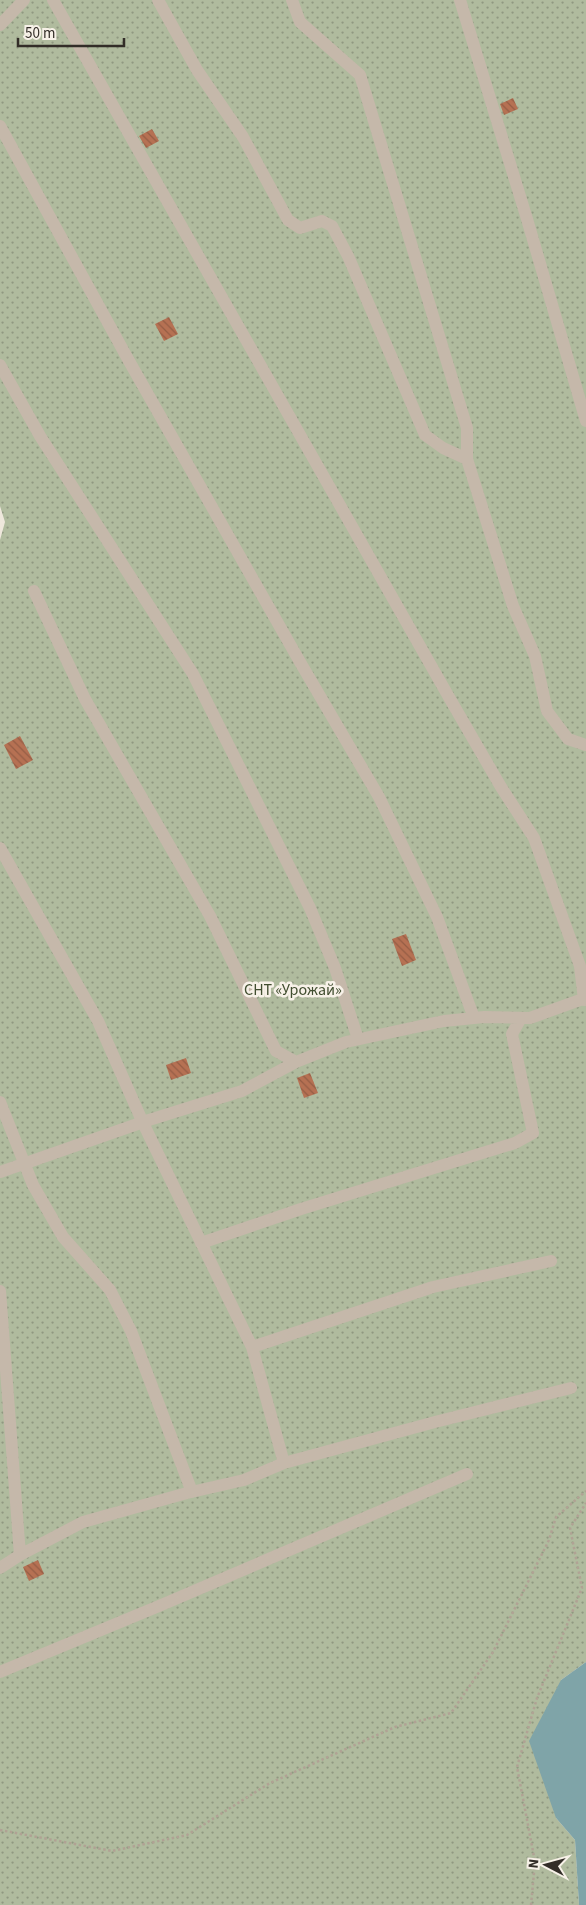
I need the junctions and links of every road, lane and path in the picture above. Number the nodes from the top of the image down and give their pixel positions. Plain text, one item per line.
1 (24, 0) edge
2 (53, 0) edge
3 (158, 0) edge
4 (292, 0) edge
5 (460, 0) edge
6 (0, 24) edge
7 (0, 126) edge
8 (0, 365) edge
9 (586, 421) edge
10 (467, 459) junction
11 (34, 591) dead end
12 (586, 745) edge
13 (0, 848) edge
14 (585, 999) edge
15 (474, 1018) junction
16 (521, 1018) junction
17 (358, 1040) junction
18 (296, 1062) junction
19 (0, 1102) edge
20 (143, 1123) junction
21 (26, 1164) junction
22 (0, 1172) edge
23 (201, 1243) junction
24 (551, 1261) dead end
25 (0, 1291) edge
26 (252, 1347) junction
27 (570, 1388) dead end
28 (284, 1463) junction
29 (467, 1474) dead end
30 (586, 1490) edge
31 (192, 1492) junction
32 (586, 1502) edge
33 (20, 1555) junction
34 (0, 1568) edge
35 (0, 1672) edge
36 (0, 1830) edge
37 (531, 1905) edge

1 - 6 street
2 - 14 street
3 - 10 street
4 - 10 street
5 - 9 street
7 - 15 street
8 - 17 street
10 - 12 street
11 - 18 street
13 - 20 street
14 - 16 street
15 - 16 street
15 - 17 street
16 - 23 street
17 - 18 street
18 - 20 street
19 - 21 street
20 - 21 street
20 - 23 street
21 - 22 street
21 - 31 street
23 - 26 street
24 - 26 street
25 - 33 street
26 - 28 street
27 - 28 street
28 - 31 street
29 - 35 street
30 - 36 path
31 - 33 street
32 - 37 path
33 - 34 street

